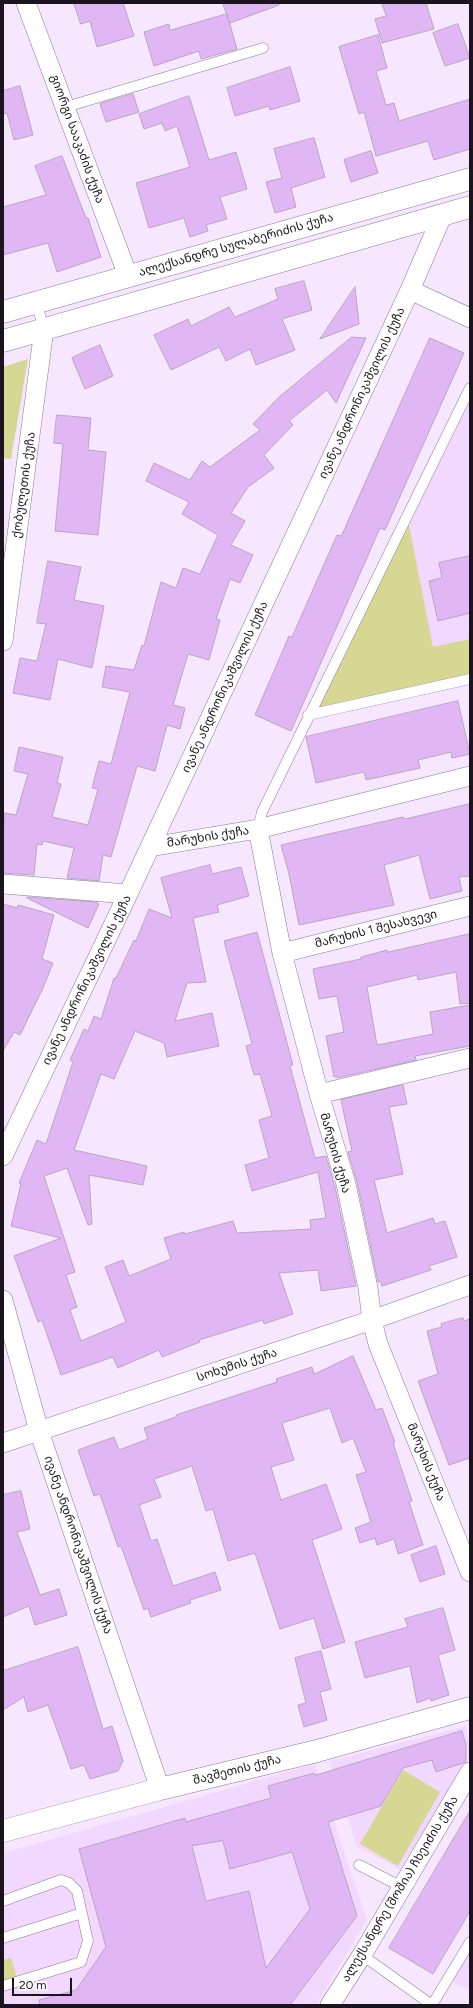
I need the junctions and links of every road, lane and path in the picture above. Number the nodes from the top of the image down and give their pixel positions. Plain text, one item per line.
1 (26, 3) edge
2 (263, 48) dead end
3 (66, 107) junction
4 (470, 179) edge
5 (470, 208) edge
6 (442, 216) junction
7 (128, 276) junction
8 (410, 290) junction
9 (36, 302) junction
10 (3, 312) edge
11 (470, 318) edge
12 (44, 329) junction
13 (3, 341) edge
14 (470, 388) edge
15 (3, 641) edge
16 (470, 679) edge
17 (308, 715) junction
18 (470, 776) edge
19 (258, 829) junction
20 (150, 847) junction
21 (3, 884) edge
22 (128, 894) junction
23 (470, 906) edge
24 (282, 953) junction
25 (470, 1058) edge
26 (319, 1094) junction
27 (3, 1156) edge
28 (470, 1285) edge
29 (3, 1300) edge
30 (372, 1320) junction
31 (39, 1431) junction
32 (3, 1443) edge
33 (470, 1572) edge
34 (470, 1708) edge
35 (470, 1772) edge
36 (160, 1789) junction
37 (3, 1831) edge
38 (359, 1865) dead end
39 (402, 1887) junction
40 (3, 1901) edge
41 (82, 1913) junction
42 (3, 1938) edge
43 (470, 1942) edge
44 (362, 1955) junction
45 (3, 1986) edge
46 (330, 2005) edge
47 (432, 2005) edge

1 - 3 street, გიორგი სააკაძის ქუჩა
2 - 3 lane
3 - 7 street, გიორგი სააკაძის ქუჩა
4 - 7 street, ალექსანდრე სულაბერიძის ქუჩა
5 - 6 street
6 - 8 street, ივანე ანდრონიკაშვილის ქუჩა
6 - 12 street
7 - 9 street, ალექსანდრე სულაბერიძის ქუჩა
8 - 11 street
8 - 20 street, ივანე ანდრონიკაშვილის ქუჩა
9 - 10 street, ალექსანდრე სულაბერიძის ქუჩა
9 - 12 lane
12 - 13 street
12 - 15 street, ქობულეთის ქუჩა
14 - 17 lane
16 - 17 lane
17 - 19 lane
18 - 19 street
19 - 20 street, მარუხის ქუჩა
19 - 24 street, მარუხის ქუჩა
20 - 22 street, ივანე ანდრონიკაშვილის ქუჩა
21 - 22 street
22 - 27 street, ივანე ანდრონიკაშვილის ქუჩა
23 - 24 street, მარუხის 1 შესახვევი
24 - 26 street, მარუხის ქუჩა
25 - 26 street
26 - 30 street, მარუხის ქუჩა
28 - 30 street, სოხუმის ქუჩა
29 - 31 street, ივანე ანდრონიკაშვილის ქუჩა
30 - 31 street, სოხუმის ქუჩა
30 - 33 street, მარუხის ქუჩა
31 - 32 street, სოხუმის ქუჩა
31 - 36 street, ივანე ანდრონიკაშვილის ქუჩა
34 - 36 street, შავშეთის ქუჩა
35 - 39 street, ალექსანდრე (შოშია) ჩხეიძის ქუჩა
36 - 37 street, შავშეთის ქუჩა
38 - 39 lane
39 - 44 street, ალექსანდრე (შოშია) ჩხეიძის ქუჩა
40 - 41 lane
41 - 42 lane
41 - 45 lane
43 - 47 lane
44 - 46 street, ალექსანდრე (შოშია) ჩხეიძის ქუჩა
44 - 47 lane

